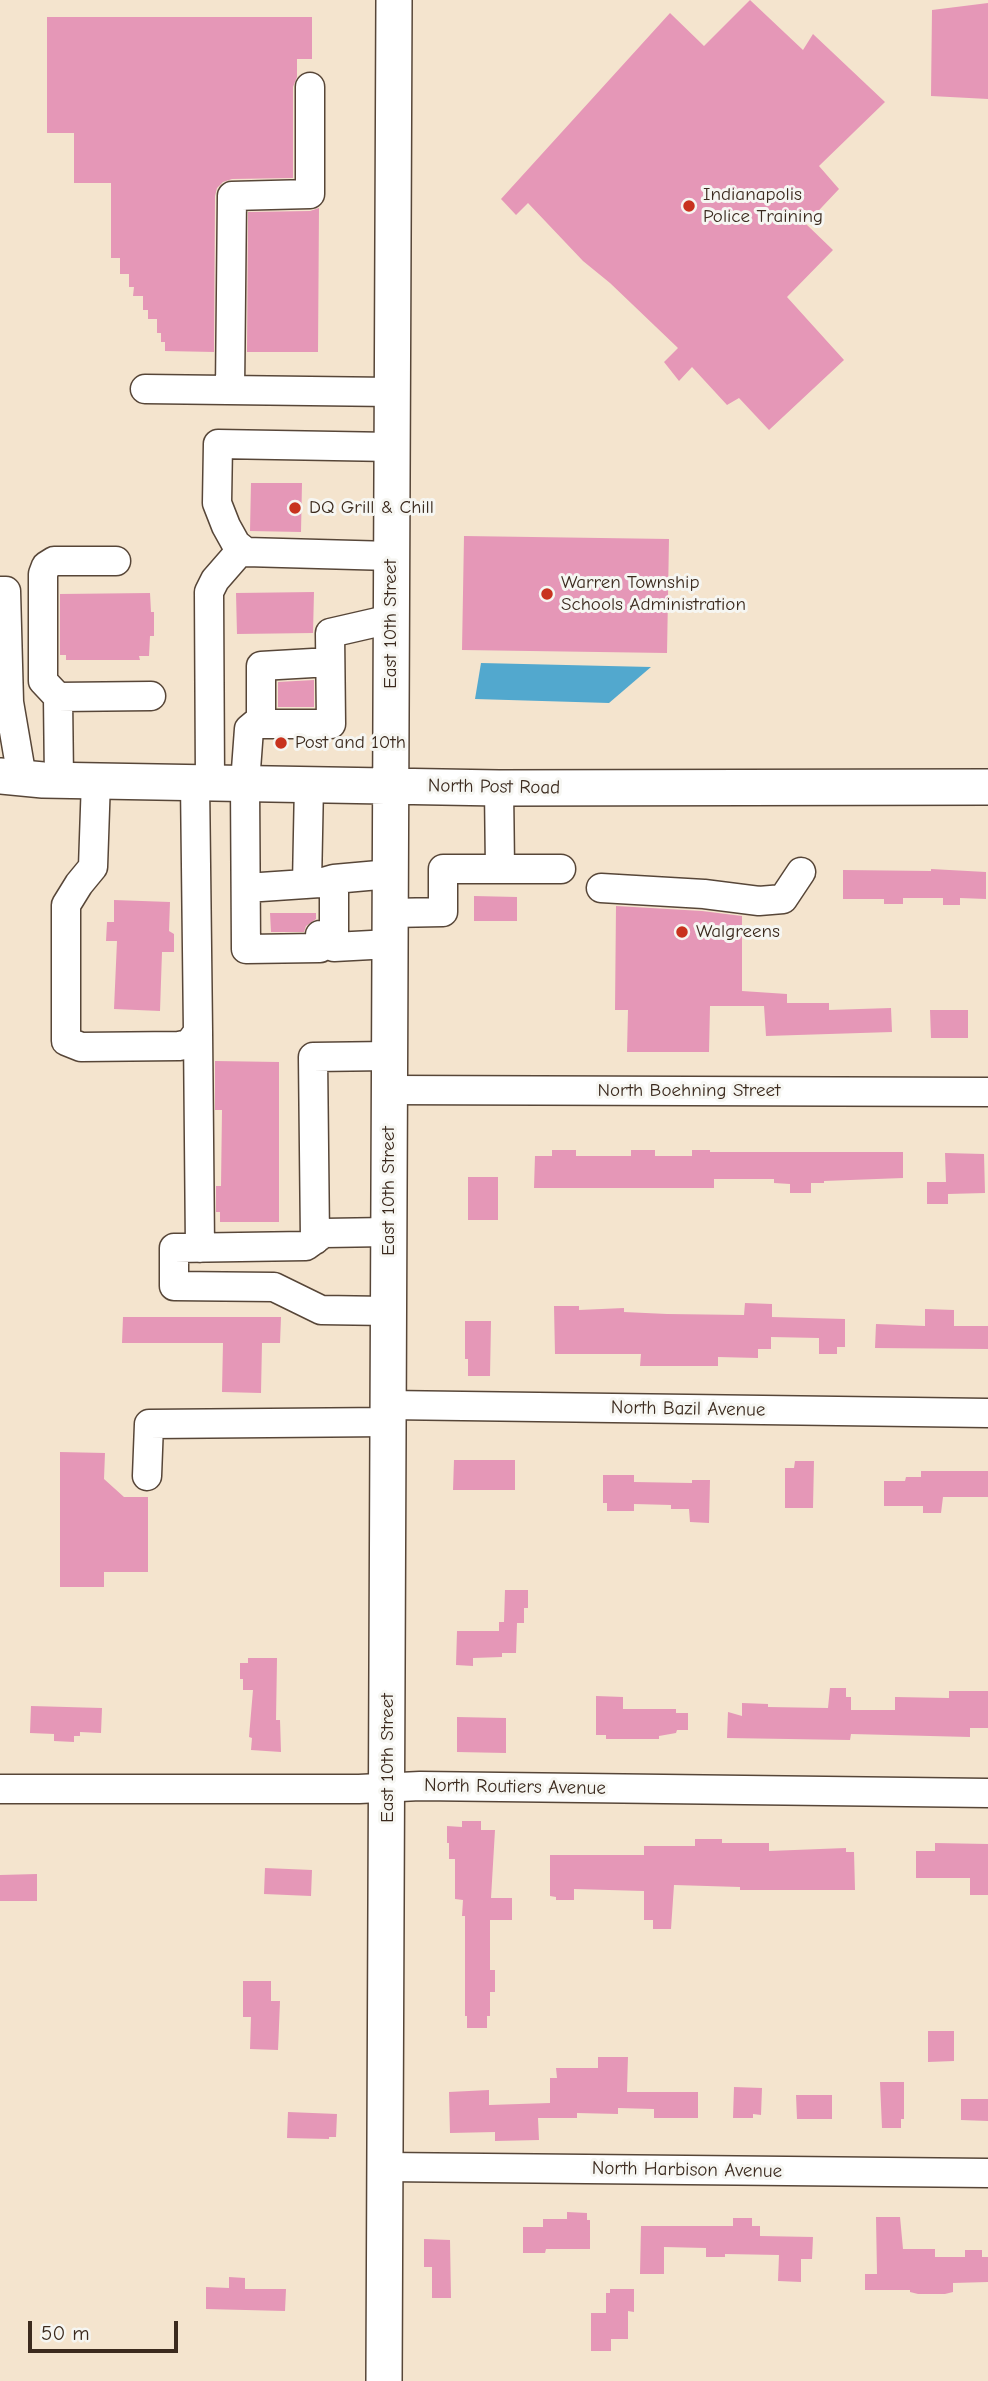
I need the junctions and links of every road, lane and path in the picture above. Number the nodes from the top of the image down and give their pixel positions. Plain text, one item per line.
1 (394, 0) edge
2 (310, 87) dead end
3 (145, 389) dead end
4 (230, 390) junction
5 (392, 392) junction
6 (392, 447) junction
7 (242, 549) junction
8 (391, 556) junction
9 (116, 561) dead end
10 (0, 591) edge
11 (391, 619) junction
12 (330, 662) junction
13 (151, 696) dead end
14 (58, 697) junction
15 (261, 724) junction
16 (11, 777) edge
17 (59, 780) junction
18 (96, 780) junction
19 (203, 782) junction
20 (245, 783) junction
21 (309, 784) junction
22 (390, 785) junction
23 (988, 787) edge
24 (499, 788) junction
25 (500, 869) junction
26 (561, 869) dead end
27 (802, 872) dead end
28 (390, 874) junction
29 (320, 882) junction
30 (246, 888) junction
31 (601, 888) dead end
32 (390, 929) junction
33 (324, 936) junction
34 (198, 1032) junction
35 (389, 1073) junction
36 (988, 1093) edge
37 (388, 1232) junction
38 (315, 1240) junction
39 (201, 1248) junction
40 (388, 1311) junction
41 (988, 1413) edge
42 (388, 1414) junction
43 (147, 1476) dead end
44 (388, 1788) junction
45 (0, 1789) edge
46 (988, 1793) edge
47 (385, 2167) junction
48 (988, 2173) edge
49 (384, 2381) edge

1 - 5 main road, East 10th Street
2 - 4 street
3 - 4 street
4 - 5 street
5 - 6 main road, East 10th Street
6 - 7 street
6 - 8 main road, East 10th Street
7 - 8 street
7 - 19 street
8 - 11 main road, East 10th Street
9 - 14 street
10 - 16 street
11 - 12 street
11 - 22 main road, East 10th Street
12 - 15 street
12 - 15 street
13 - 14 street
14 - 17 street
15 - 20 street
16 - 17 main road, North Post Road
17 - 18 main road, North Post Road
18 - 19 main road, North Post Road
18 - 34 street
19 - 20 main road, North Post Road
19 - 34 street
20 - 21 main road, North Post Road
20 - 30 street
21 - 22 main road, North Post Road
21 - 29 street
22 - 24 main road, North Post Road
22 - 28 main road, East 10th Street
23 - 24 main road, North Post Road
24 - 25 street
25 - 26 street
25 - 32 street
27 - 31 street
28 - 29 street
28 - 32 main road, East 10th Street
29 - 30 street
29 - 33 street
30 - 33 street
32 - 33 street
32 - 35 main road, East 10th Street
34 - 39 street
35 - 36 street, North Boehning Street
35 - 37 main road, East 10th Street
35 - 38 street, North Boehning Street
37 - 38 street
37 - 40 main road, East 10th Street
38 - 39 street
39 - 40 street
40 - 42 main road, East 10th Street
41 - 42 street, North Bazil Avenue
42 - 43 street, North Bazil Avenue
42 - 44 main road, East 10th Street
44 - 45 street, North Routiers Avenue
44 - 46 street, North Routiers Avenue
44 - 47 main road, East 10th Street
47 - 48 street, North Harbison Avenue
47 - 49 main road, East 10th Street

